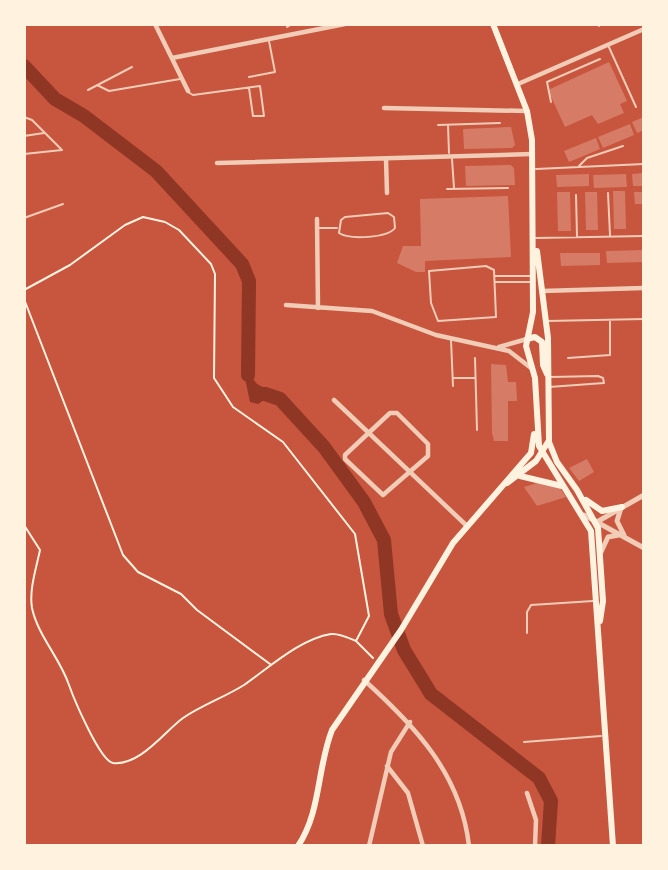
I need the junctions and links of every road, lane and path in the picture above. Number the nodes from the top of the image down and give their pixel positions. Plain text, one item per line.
1 (155, 24) edge
2 (292, 24) edge
3 (345, 24) edge
4 (493, 24) edge
5 (287, 27) dead end
6 (643, 29) edge
7 (269, 40) junction
8 (608, 44) junction
9 (172, 58) junction
10 (600, 60) dead end
11 (569, 61) junction
12 (132, 67) dead end
13 (573, 71) junction
14 (249, 77) dead end
15 (182, 79) junction
16 (518, 84) junction
17 (97, 85) junction
18 (249, 88) junction
19 (88, 90) dead end
20 (188, 91) joint
21 (551, 102) dead end
22 (636, 107) dead end
23 (384, 108) dead end
24 (527, 111) junction
25 (24, 117) edge
26 (499, 123) dead end
27 (438, 125) dead end
28 (448, 125) junction
29 (47, 133) junction
30 (24, 136) edge
31 (623, 146) dead end
32 (533, 154) junction
33 (24, 155) edge
34 (450, 158) junction
35 (386, 159) junction
36 (217, 163) dead end
37 (643, 164) edge
38 (579, 167) junction
39 (533, 169) junction
40 (508, 188) dead end
41 (447, 189) dead end
42 (454, 189) junction
43 (387, 193) dead end
44 (608, 193) dead end
45 (576, 195) dead end
46 (63, 204) dead end
47 (24, 218) edge
48 (317, 219) dead end
49 (317, 228) junction
50 (338, 228) junction
51 (610, 236) junction
52 (643, 236) edge
53 (578, 237) junction
54 (535, 238) junction
55 (494, 276) junction
56 (532, 279) junction
57 (494, 282) junction
58 (643, 288) edge
59 (24, 290) edge
60 (542, 291) junction
61 (24, 299) edge
62 (286, 305) dead end
63 (318, 308) junction
64 (643, 319) edge
65 (610, 320) junction
66 (545, 321) junction
67 (451, 339) junction
68 (527, 339) junction
69 (495, 347) junction
70 (475, 358) dead end
71 (568, 358) dead end
72 (534, 373) junction
73 (548, 377) junction
74 (453, 378) junction
75 (475, 378) junction
76 (453, 386) dead end
77 (548, 387) junction
78 (334, 400) dead end
79 (536, 426) junction
80 (477, 430) dead end
81 (368, 431) junction
82 (549, 436) junction
83 (542, 454) junction
84 (410, 472) junction
85 (520, 476) junction
86 (506, 484) junction
87 (563, 486) junction
88 (577, 489) junction
89 (643, 495) edge
90 (622, 507) junction
91 (584, 515) junction
92 (596, 523) junction
93 (24, 525) edge
94 (467, 526) junction
95 (591, 531) junction
96 (626, 537) junction
97 (643, 548) edge
98 (601, 554) junction
99 (594, 601) junction
100 (600, 626) junction
101 (527, 633) dead end
102 (356, 641) junction
103 (377, 662) junction
104 (271, 665) junction
105 (364, 680) junction
106 (410, 722) junction
107 (606, 736) junction
108 (524, 742) dead end
109 (387, 766) junction
110 (527, 793) dead end
111 (298, 845) edge
112 (369, 845) edge
113 (423, 845) edge
114 (469, 845) edge
115 (535, 845) edge
116 (613, 845) edge

1 - 9 street
2 - 5 lane
3 - 7 street
4 - 16 main road
6 - 8 street
7 - 9 street
7 - 14 lane
8 - 11 street
8 - 22 lane
9 - 15 street
10 - 13 lane
11 - 13 lane
11 - 16 street
12 - 17 lane
13 - 21 lane
15 - 17 lane
15 - 20 street
16 - 24 main road
17 - 19 lane
18 - 18 lane
18 - 20 lane
23 - 24 street
24 - 32 main road
25 - 29 lane
26 - 28 lane
27 - 28 lane
28 - 34 lane
29 - 30 lane
29 - 33 lane
31 - 38 lane
32 - 34 street
32 - 39 main road
34 - 35 street
34 - 42 lane
35 - 36 street
35 - 43 street
37 - 38 lane
38 - 39 lane
39 - 54 main road
40 - 42 lane
41 - 42 lane
44 - 51 lane
45 - 53 lane
46 - 47 lane
48 - 49 street
49 - 50 lane
49 - 63 street
50 - 50 lane
51 - 52 lane
51 - 53 lane
53 - 54 lane
54 - 56 main road
54 - 60 main road
55 - 56 lane
55 - 57 lane
55 - 57 lane
56 - 57 lane
56 - 68 main road
58 - 60 street
59 - 102 path
60 - 66 main road
61 - 104 path
62 - 63 street
63 - 67 street
64 - 65 lane
65 - 66 lane
65 - 71 lane
66 - 73 main road
67 - 69 street
67 - 74 lane
68 - 69 street
68 - 72 main road
68 - 73 main road
69 - 72 street
70 - 75 lane
72 - 79 main road
73 - 77 main road
73 - 77 lane
74 - 75 lane
74 - 76 lane
75 - 80 lane
77 - 82 main road
78 - 81 street
79 - 83 main road
79 - 86 main road
81 - 84 street
81 - 84 street
81 - 84 street
82 - 83 main road
82 - 88 main road
83 - 85 main road
83 - 87 main road
84 - 94 street
85 - 86 main road
85 - 87 main road
86 - 94 main road
87 - 91 main road
88 - 90 main road
88 - 92 main road
89 - 90 street
90 - 92 street
90 - 96 street
91 - 92 street
91 - 95 main road
92 - 95 street
92 - 96 street
92 - 98 main road
93 - 104 path
94 - 103 main road
95 - 99 main road
96 - 97 street
96 - 98 street
98 - 100 main road
99 - 100 main road
99 - 101 lane
100 - 107 main road
102 - 103 path
102 - 104 path
103 - 105 main road
105 - 106 street
105 - 111 main road
106 - 109 street
106 - 114 street
107 - 108 lane
107 - 116 main road
109 - 112 street
109 - 113 street
110 - 115 street

